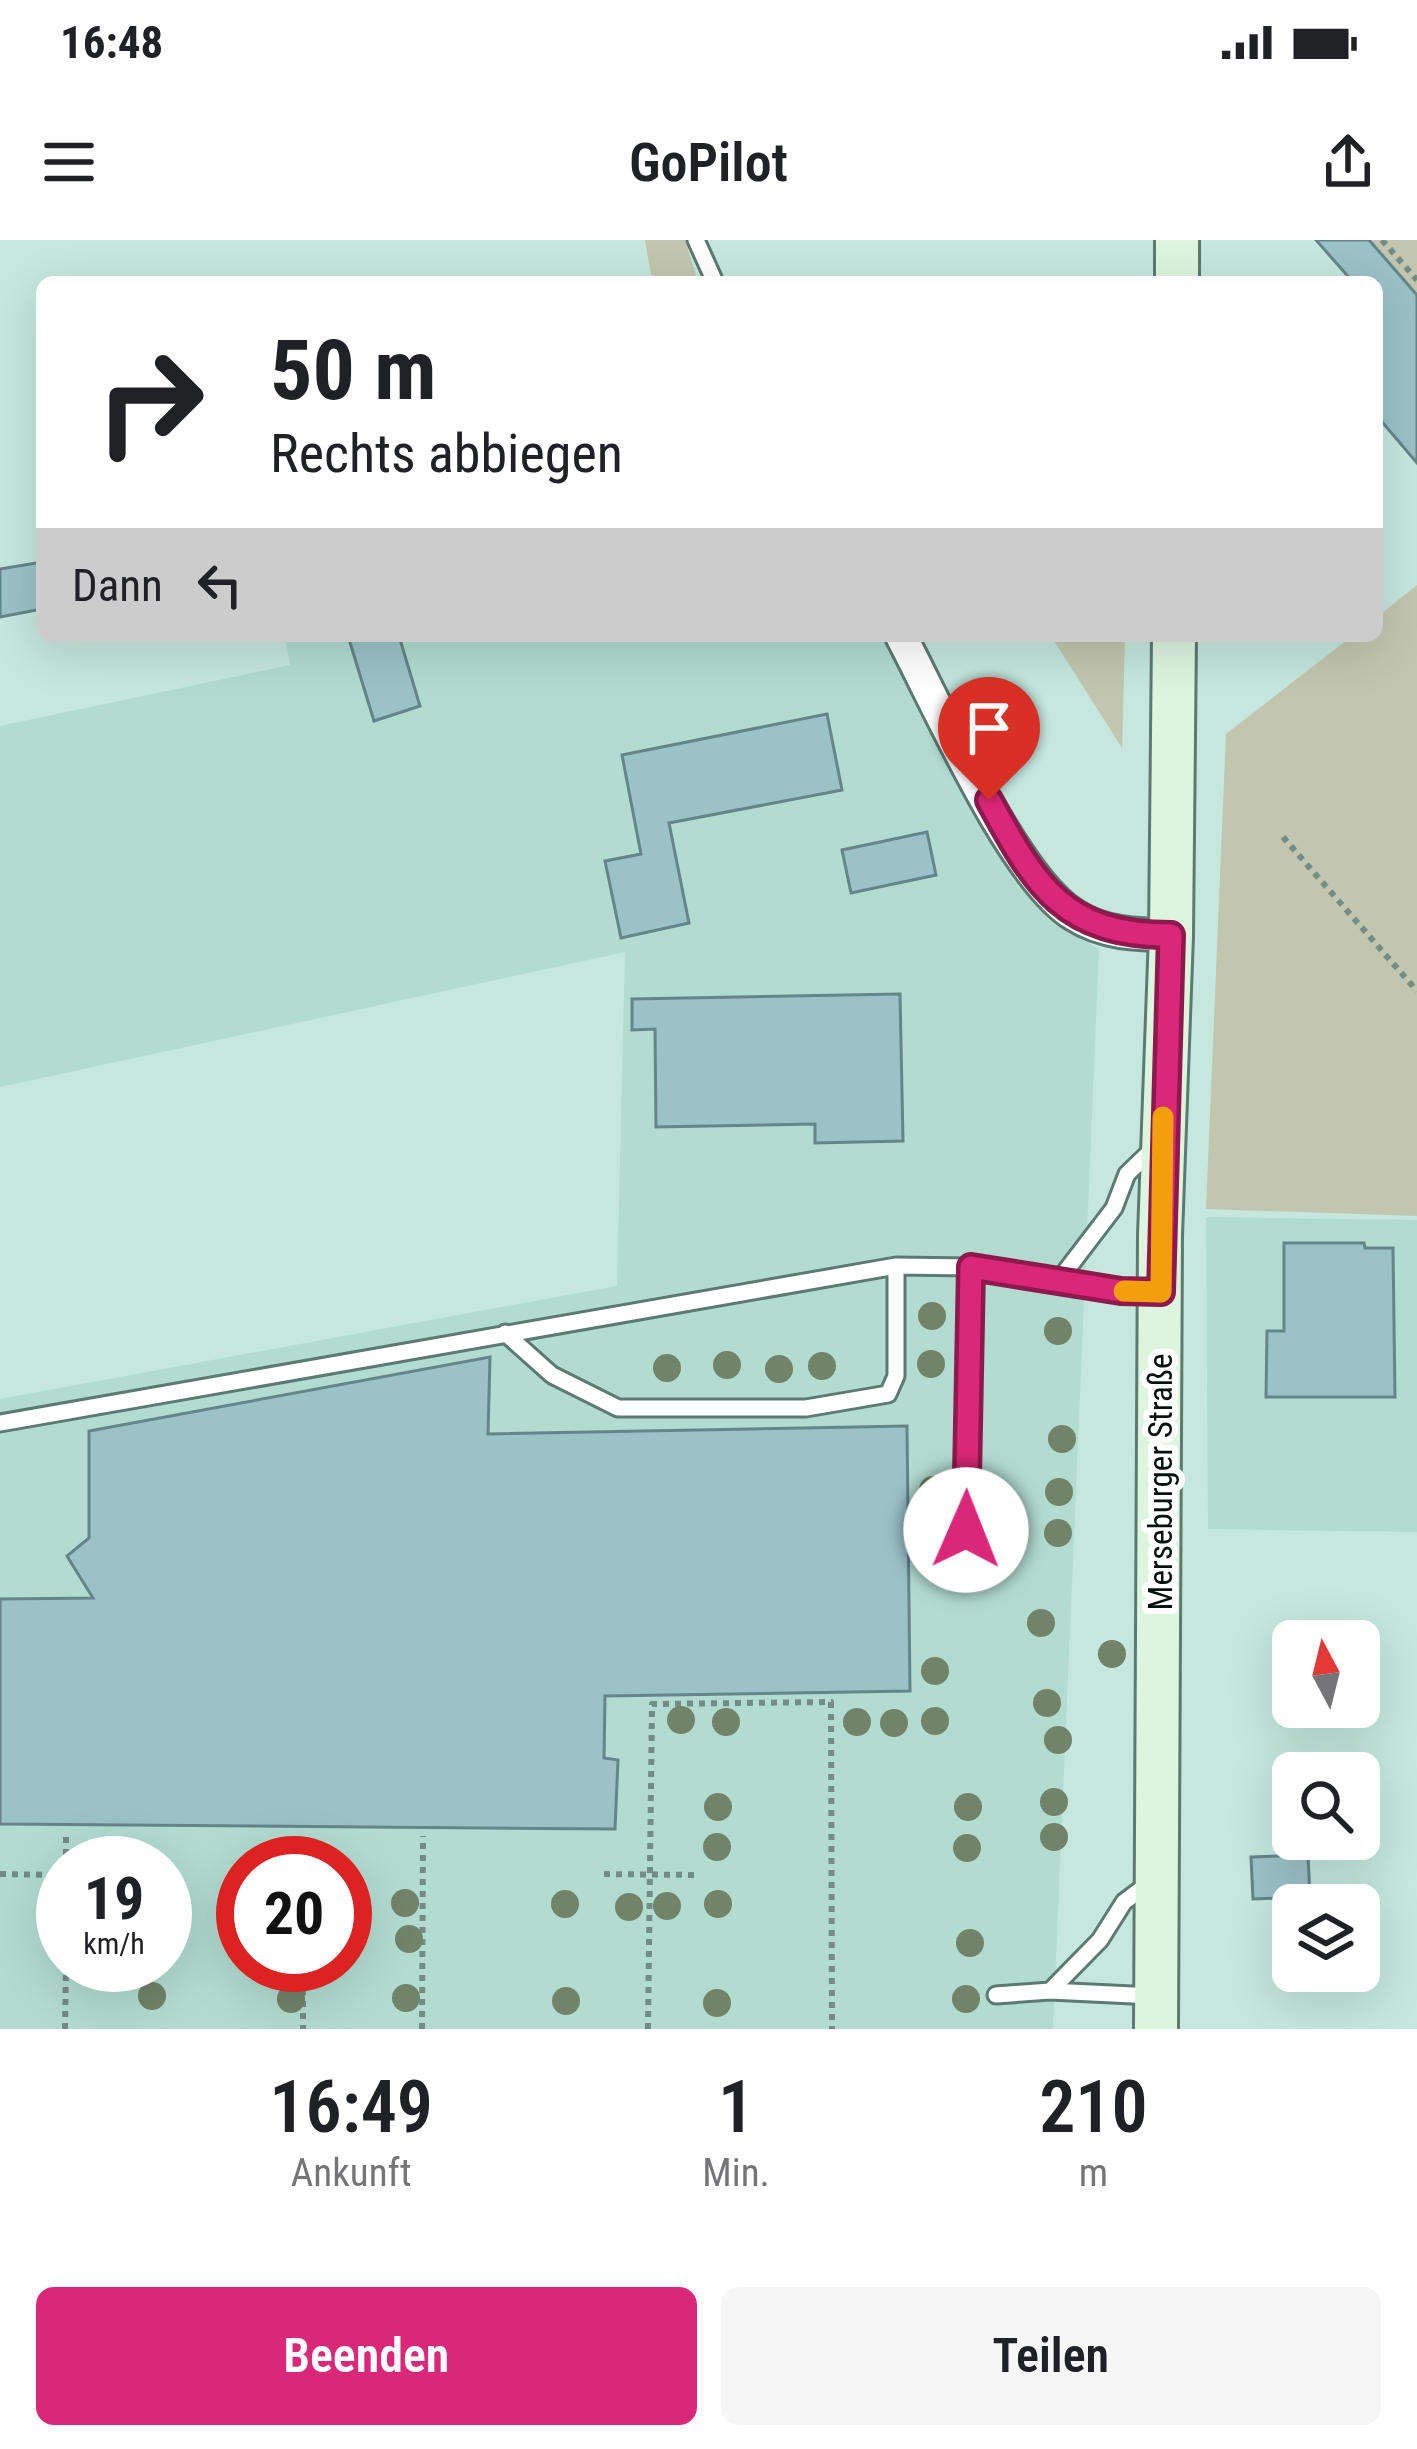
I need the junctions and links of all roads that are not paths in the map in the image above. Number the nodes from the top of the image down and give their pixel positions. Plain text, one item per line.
1 (697, 240) edge
2 (1177, 240) edge
3 (712, 276) edge
4 (1177, 276) edge
5 (904, 642) edge
6 (1174, 642) edge
7 (1171, 935) junction
8 (1162, 1140) junction
9 (896, 1266) junction
10 (971, 1267) junction
11 (1059, 1280) junction
12 (1161, 1292) junction
13 (505, 1333) junction
14 (0, 1423) edge
15 (966, 1530) dead end
16 (1157, 1877) junction
17 (1050, 1991) junction
18 (996, 1996) dead end
19 (1156, 2013) edge

1 - 3 lane
2 - 4 main road
5 - 7 street
6 - 7 main road, Merseburger Straße
7 - 8 main road, Merseburger Straße
8 - 11 lane
8 - 12 main road, Merseburger Straße
9 - 10 lane
9 - 13 lane
9 - 13 lane
10 - 11 lane
10 - 15 lane
11 - 12 lane
12 - 16 main road, Merseburger Straße
13 - 14 lane
16 - 17 lane
16 - 19 main road, Merseburger Straße
17 - 18 lane
17 - 19 lane

